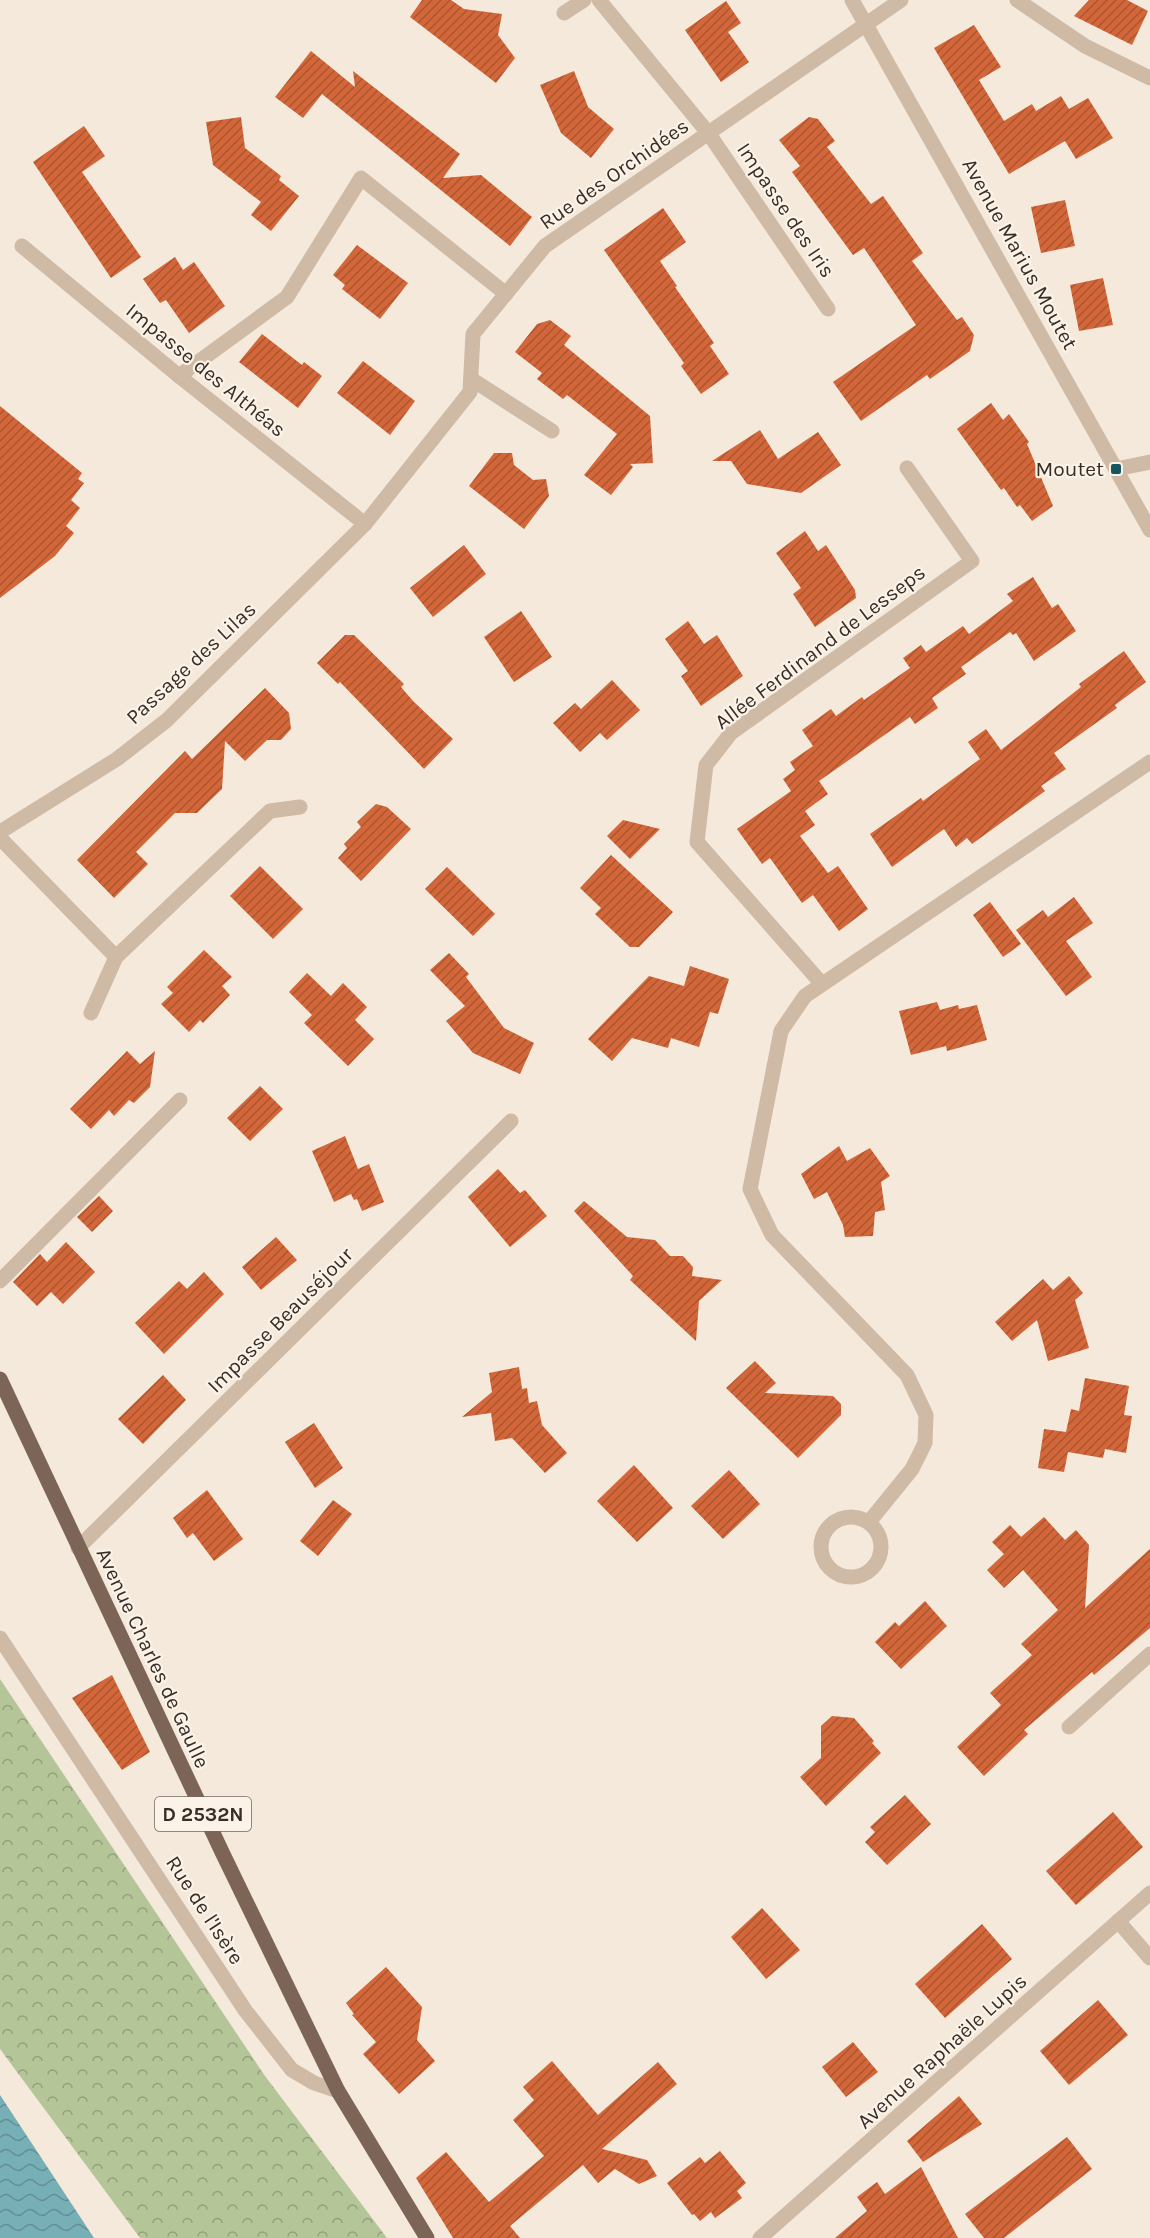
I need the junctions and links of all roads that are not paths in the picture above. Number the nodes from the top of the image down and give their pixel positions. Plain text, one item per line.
1 (584, 0) edge
2 (599, 0) edge
3 (852, 0) edge
4 (901, 0) edge
5 (1017, 0) edge
6 (564, 13) dead end
7 (867, 25) junction
8 (1150, 78) edge
9 (710, 134) junction
10 (22, 246) dead end
11 (506, 294) junction
12 (828, 309) dead end
13 (179, 376) junction
14 (471, 379) junction
15 (552, 431) dead end
16 (1150, 462) edge
17 (907, 468) dead end
18 (1116, 469) junction
19 (366, 524) junction
20 (1150, 530) edge
21 (1150, 762) edge
22 (300, 807) dead end
23 (0, 832) edge
24 (0, 838) edge
25 (116, 957) junction
26 (822, 984) junction
27 (91, 1013) dead end
28 (180, 1100) dead end
29 (511, 1121) dead end
30 (0, 1281) edge
31 (0, 1378) edge
32 (869, 1522) junction
33 (78, 1548) junction
34 (0, 1638) edge
35 (1150, 1654) edge
36 (1069, 1727) dead end
37 (1150, 1893) edge
38 (1118, 1921) junction
39 (1150, 1958) edge
40 (338, 2091) junction
41 (427, 2238) edge
42 (760, 2238) edge

1 - 6 street
2 - 9 street, Impasse des Iris
3 - 7 street, Avenue Marius Moutet
4 - 7 street, Rue des Orchidées
5 - 8 street
7 - 9 street, Rue des Orchidées
7 - 18 street, Avenue Marius Moutet
9 - 11 street, Rue des Orchidées
9 - 12 street, Impasse des Iris
10 - 13 street, Impasse des Althéas
11 - 13 street
11 - 14 street, Rue des Orchidées
13 - 19 street, Impasse des Althéas
14 - 15 street
14 - 19 street, Rue des Orchidées
16 - 18 street
17 - 26 street, Allée Ferdinand de Lesseps
18 - 20 street, Avenue Marius Moutet
19 - 23 street, Passage des Lilas
21 - 26 street
22 - 25 street
24 - 25 street
25 - 27 street
26 - 32 street
28 - 30 street
29 - 33 street, Impasse Beauséjour
31 - 33 main road, Avenue Charles de Gaulle / D 2532N
32 - 32 street
33 - 40 main road, Avenue Charles de Gaulle / D 2532N
34 - 40 street, Rue de l'Isère
35 - 36 street
37 - 38 street, Avenue Raphaële Lupis
38 - 39 street
38 - 42 street, Avenue Raphaële Lupis
40 - 41 main road, Avenue Charles de Gaulle / D 2532N

